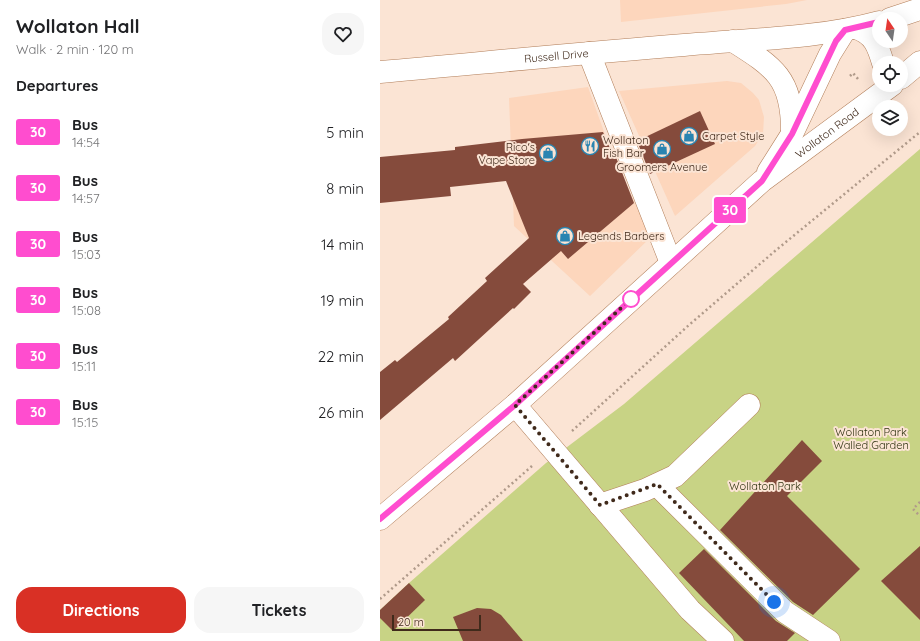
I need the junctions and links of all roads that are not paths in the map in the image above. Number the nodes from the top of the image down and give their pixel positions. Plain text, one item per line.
1 (920, 9) edge
2 (908, 13) edge
3 (872, 24) edge
4 (850, 29) junction
5 (733, 41) junction
6 (589, 53) junction
7 (881, 56) edge
8 (920, 62) edge
9 (908, 71) edge
10 (380, 72) edge
11 (880, 92) edge
12 (792, 134) junction
13 (762, 181) junction
14 (671, 263) junction
15 (515, 405) junction
16 (749, 405) dead end
17 (657, 484) junction
18 (600, 505) junction
19 (380, 519) edge
20 (723, 641) edge
21 (829, 641) edge

1 - 2 street
3 - 4 street
4 - 5 street
4 - 7 street
4 - 12 street, Wollaton Road
5 - 6 street, Russell Drive
5 - 12 street
6 - 10 street, Russell Drive
6 - 14 street
8 - 9 street, Wollaton Road
11 - 13 street, Wollaton Road
12 - 13 street, Wollaton Road
13 - 14 street, Wollaton Road
14 - 15 street, Wollaton Road
15 - 18 street
15 - 19 street, Wollaton Road
16 - 17 street
17 - 18 street
17 - 21 street
18 - 20 street

